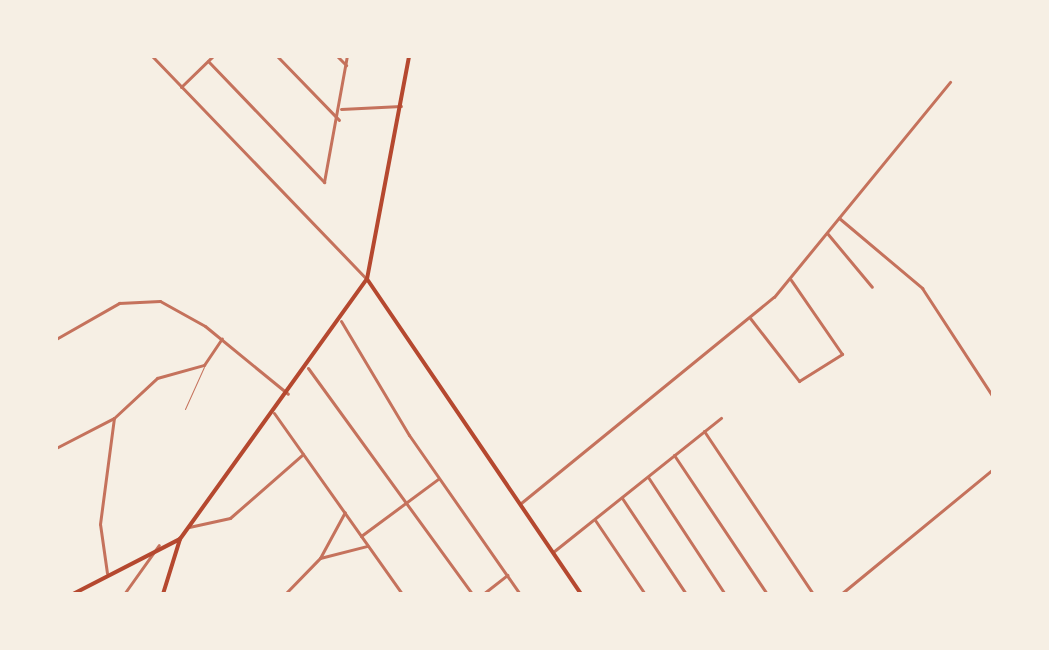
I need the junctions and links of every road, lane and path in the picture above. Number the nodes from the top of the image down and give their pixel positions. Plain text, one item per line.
1 (152, 56) edge
2 (213, 56) edge
3 (277, 56) edge
4 (337, 56) edge
5 (347, 56) edge
6 (409, 56) edge
7 (208, 61) junction
8 (346, 65) junction
9 (950, 82) dead end
10 (181, 87) junction
11 (401, 106) junction
12 (341, 109) junction
13 (339, 120) junction
14 (839, 218) junction
15 (827, 233) junction
16 (367, 279) junction
17 (791, 280) junction
18 (872, 287) dead end
19 (750, 318) junction
20 (341, 321) junction
21 (222, 338) junction
22 (56, 339) edge
23 (204, 365) junction
24 (308, 368) junction
25 (288, 394) junction
26 (993, 397) edge
27 (185, 409) dead end
28 (274, 413) junction
29 (114, 418) junction
30 (721, 418) dead end
31 (704, 431) junction
32 (56, 448) edge
33 (303, 453) junction
34 (674, 455) junction
35 (993, 469) edge
36 (647, 477) junction
37 (438, 479) junction
38 (622, 498) junction
39 (403, 500) junction
40 (521, 503) junction
41 (345, 512) junction
42 (595, 520) junction
43 (189, 527) junction
44 (361, 536) junction
45 (180, 539) junction
46 (159, 545) junction
47 (368, 546) junction
48 (553, 552) junction
49 (320, 558) junction
50 (107, 573) junction
51 (507, 575) junction
52 (73, 594) edge
53 (124, 594) edge
54 (163, 594) edge
55 (285, 594) edge
56 (402, 594) edge
57 (472, 594) edge
58 (483, 594) edge
59 (520, 594) edge
60 (581, 594) edge
61 (645, 594) edge
62 (686, 594) edge
63 (725, 594) edge
64 (767, 594) edge
65 (813, 594) edge
66 (841, 594) edge

1 - 10 street
2 - 7 street
3 - 13 street
4 - 8 street
5 - 8 street
6 - 11 main road
7 - 10 street
7 - 13 street
8 - 12 street
9 - 14 street
10 - 16 street
11 - 12 street
11 - 16 main road
12 - 13 street
14 - 15 street
14 - 26 street
15 - 17 street
15 - 18 street
16 - 20 main road
16 - 40 main road
17 - 19 street
17 - 19 street
19 - 40 street
20 - 24 main road
20 - 37 street
21 - 22 street
21 - 23 street
21 - 25 street
23 - 27 lane
23 - 29 street
24 - 25 main road
24 - 39 street
25 - 28 main road
28 - 33 street
28 - 43 main road
29 - 32 street
29 - 50 street
30 - 31 street
31 - 34 street
31 - 65 street
33 - 41 street
33 - 43 street
34 - 36 street
34 - 64 street
35 - 66 street
36 - 38 street
36 - 63 street
37 - 39 street
37 - 51 street
38 - 42 street
38 - 62 street
39 - 44 street
39 - 57 street
40 - 48 main road
41 - 44 street
41 - 49 street
42 - 48 street
42 - 61 street
43 - 45 main road
44 - 47 street
45 - 46 main road
45 - 54 main road
46 - 50 main road
46 - 53 street
47 - 49 street
47 - 56 street
48 - 60 main road
49 - 55 street
50 - 52 main road
51 - 58 street
51 - 59 street

